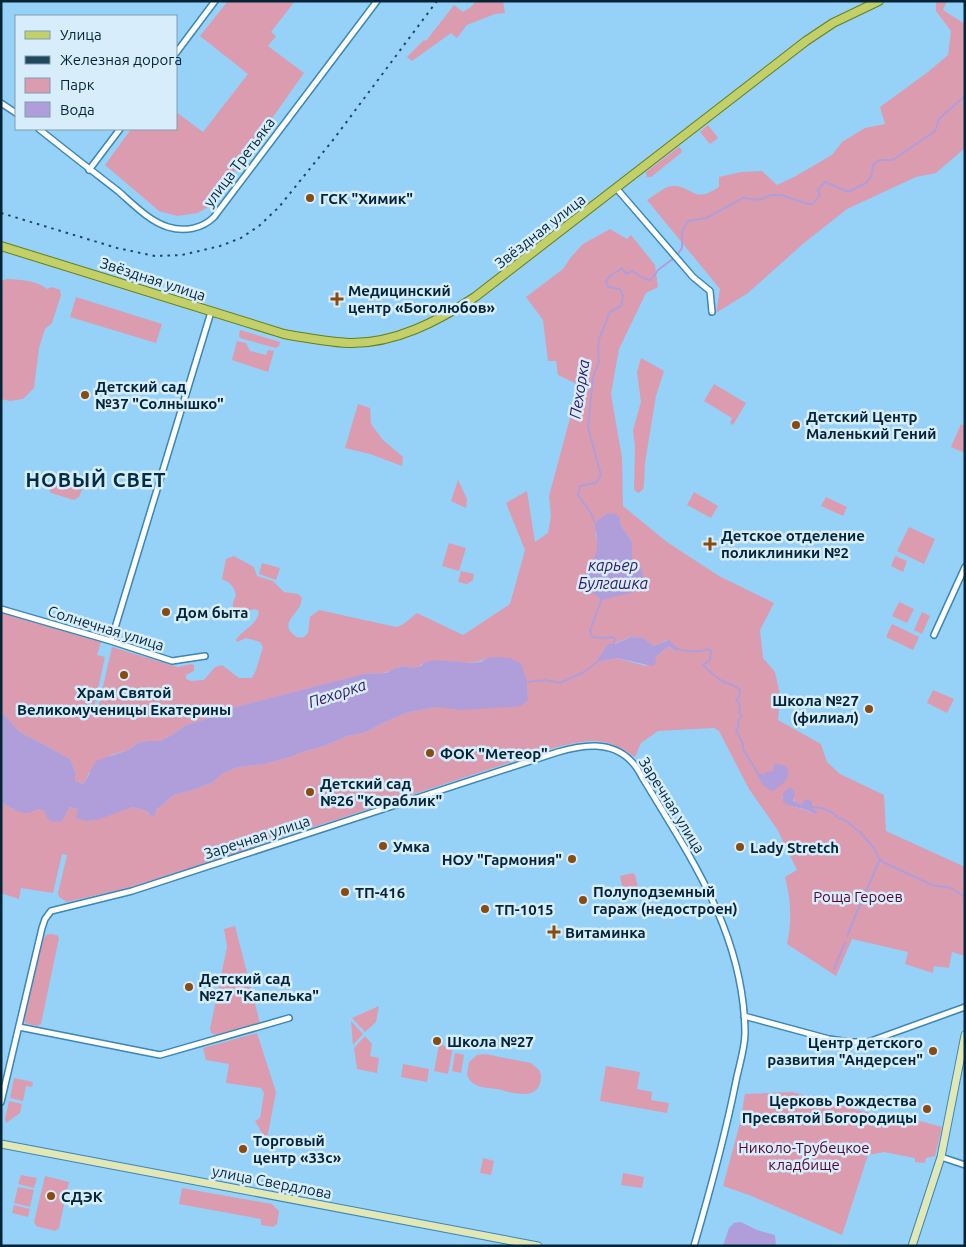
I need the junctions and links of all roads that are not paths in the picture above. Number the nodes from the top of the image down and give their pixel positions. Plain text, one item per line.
1 (215, 1) edge
2 (377, 1) edge
3 (879, 1) edge
4 (178, 50) edge
5 (1, 104) edge
6 (15, 112) edge
7 (40, 130) edge
8 (119, 130) edge
9 (89, 170) junction
10 (617, 188) junction
11 (1, 246) edge
12 (211, 312) junction
13 (712, 312) dead end
14 (965, 568) edge
15 (1, 608) edge
16 (934, 635) dead end
17 (111, 641) junction
18 (205, 656) dead end
19 (965, 1007) edge
20 (744, 1016) junction
21 (289, 1018) dead end
22 (19, 1027) junction
23 (965, 1035) edge
24 (1, 1102) edge
25 (1, 1144) edge
26 (941, 1157) junction
27 (965, 1165) edge
28 (538, 1246) edge
29 (694, 1246) edge
30 (912, 1246) edge

1 - 4 street
2 - 9 street, улица Третьяка
3 - 10 main road, Звёздная улица
5 - 6 street
7 - 9 street, улица Третьяка
8 - 9 street
10 - 12 main road, Звёздная улица
10 - 13 street
11 - 12 main road, Звёздная улица
12 - 17 street
14 - 16 street
15 - 17 street, Солнечная улица
17 - 18 street, Солнечная улица
19 - 20 street
20 - 22 street, Заречная улица
20 - 29 street, Заречная улица
21 - 22 street
22 - 24 street
23 - 26 main road
25 - 28 main road, улица Свердлова
26 - 27 street
26 - 30 main road

